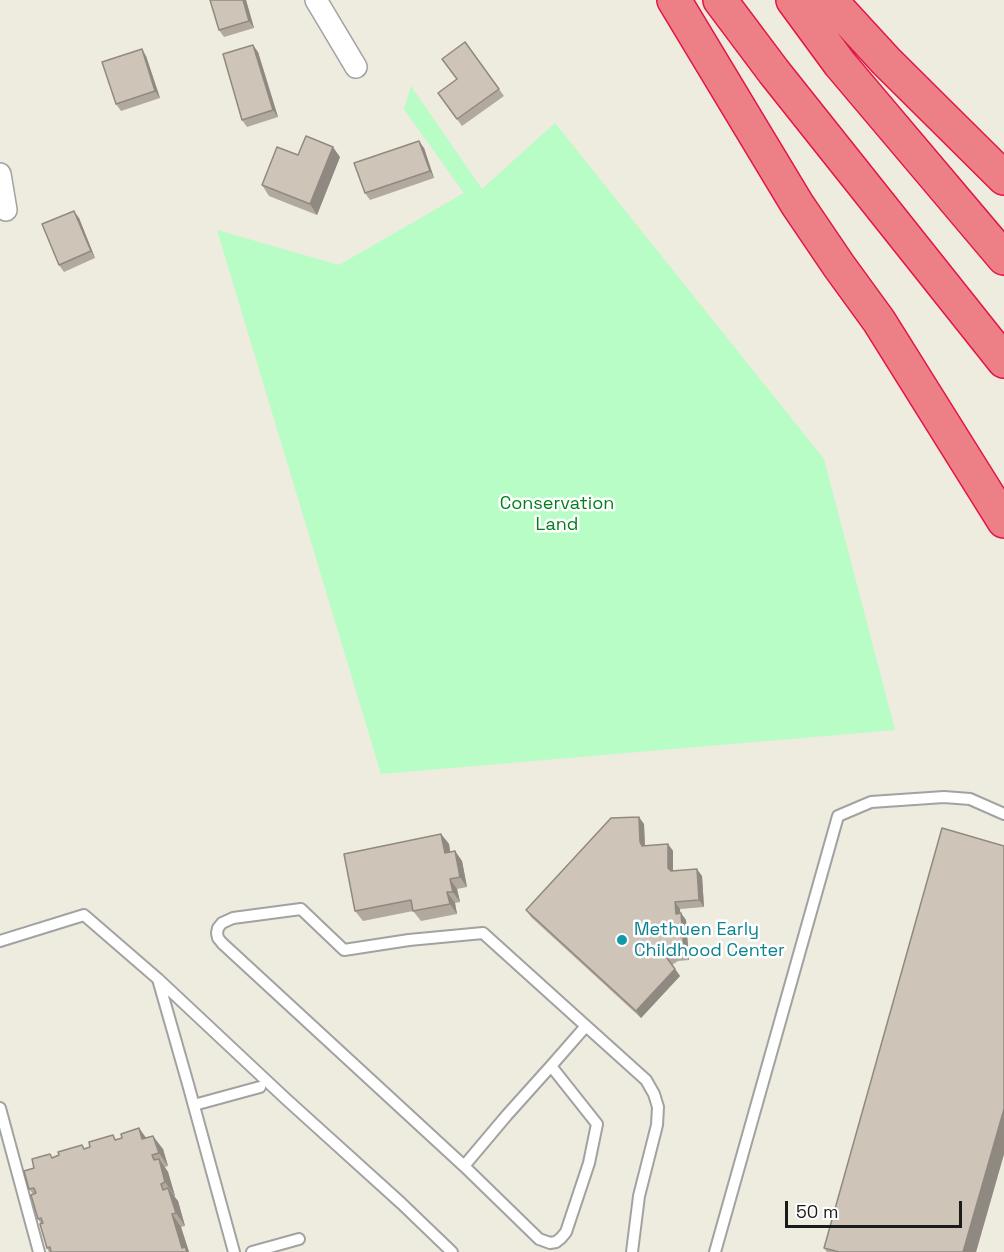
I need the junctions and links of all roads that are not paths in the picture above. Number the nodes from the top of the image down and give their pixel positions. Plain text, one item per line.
1 (316, 0) edge
2 (674, 0) edge
3 (720, 0) edge
4 (793, 0) edge
5 (830, 0) edge
6 (356, 67) dead end
7 (0, 174) edge
8 (1004, 178) edge
9 (6, 210) dead end
10 (1004, 258) edge
11 (1004, 361) edge
12 (1004, 521) edge
13 (1004, 814) edge
14 (0, 941) edge
15 (158, 979) junction
16 (586, 1026) junction
17 (551, 1066) junction
18 (260, 1087) dead end
19 (194, 1105) junction
20 (0, 1108) edge
21 (464, 1166) junction
22 (298, 1239) dead end
23 (39, 1252) edge
24 (234, 1252) edge
25 (252, 1252) edge
26 (452, 1252) edge
27 (632, 1252) edge
28 (715, 1252) edge

1 - 6 street
2 - 12 highway
3 - 11 highway
4 - 10 highway
5 - 8 highway
7 - 9 street
13 - 28 lane
14 - 15 lane
15 - 19 lane
15 - 26 lane
16 - 17 lane
16 - 21 lane
16 - 27 lane
17 - 21 lane
17 - 21 lane
18 - 19 lane
19 - 24 lane
20 - 23 lane
22 - 25 lane

